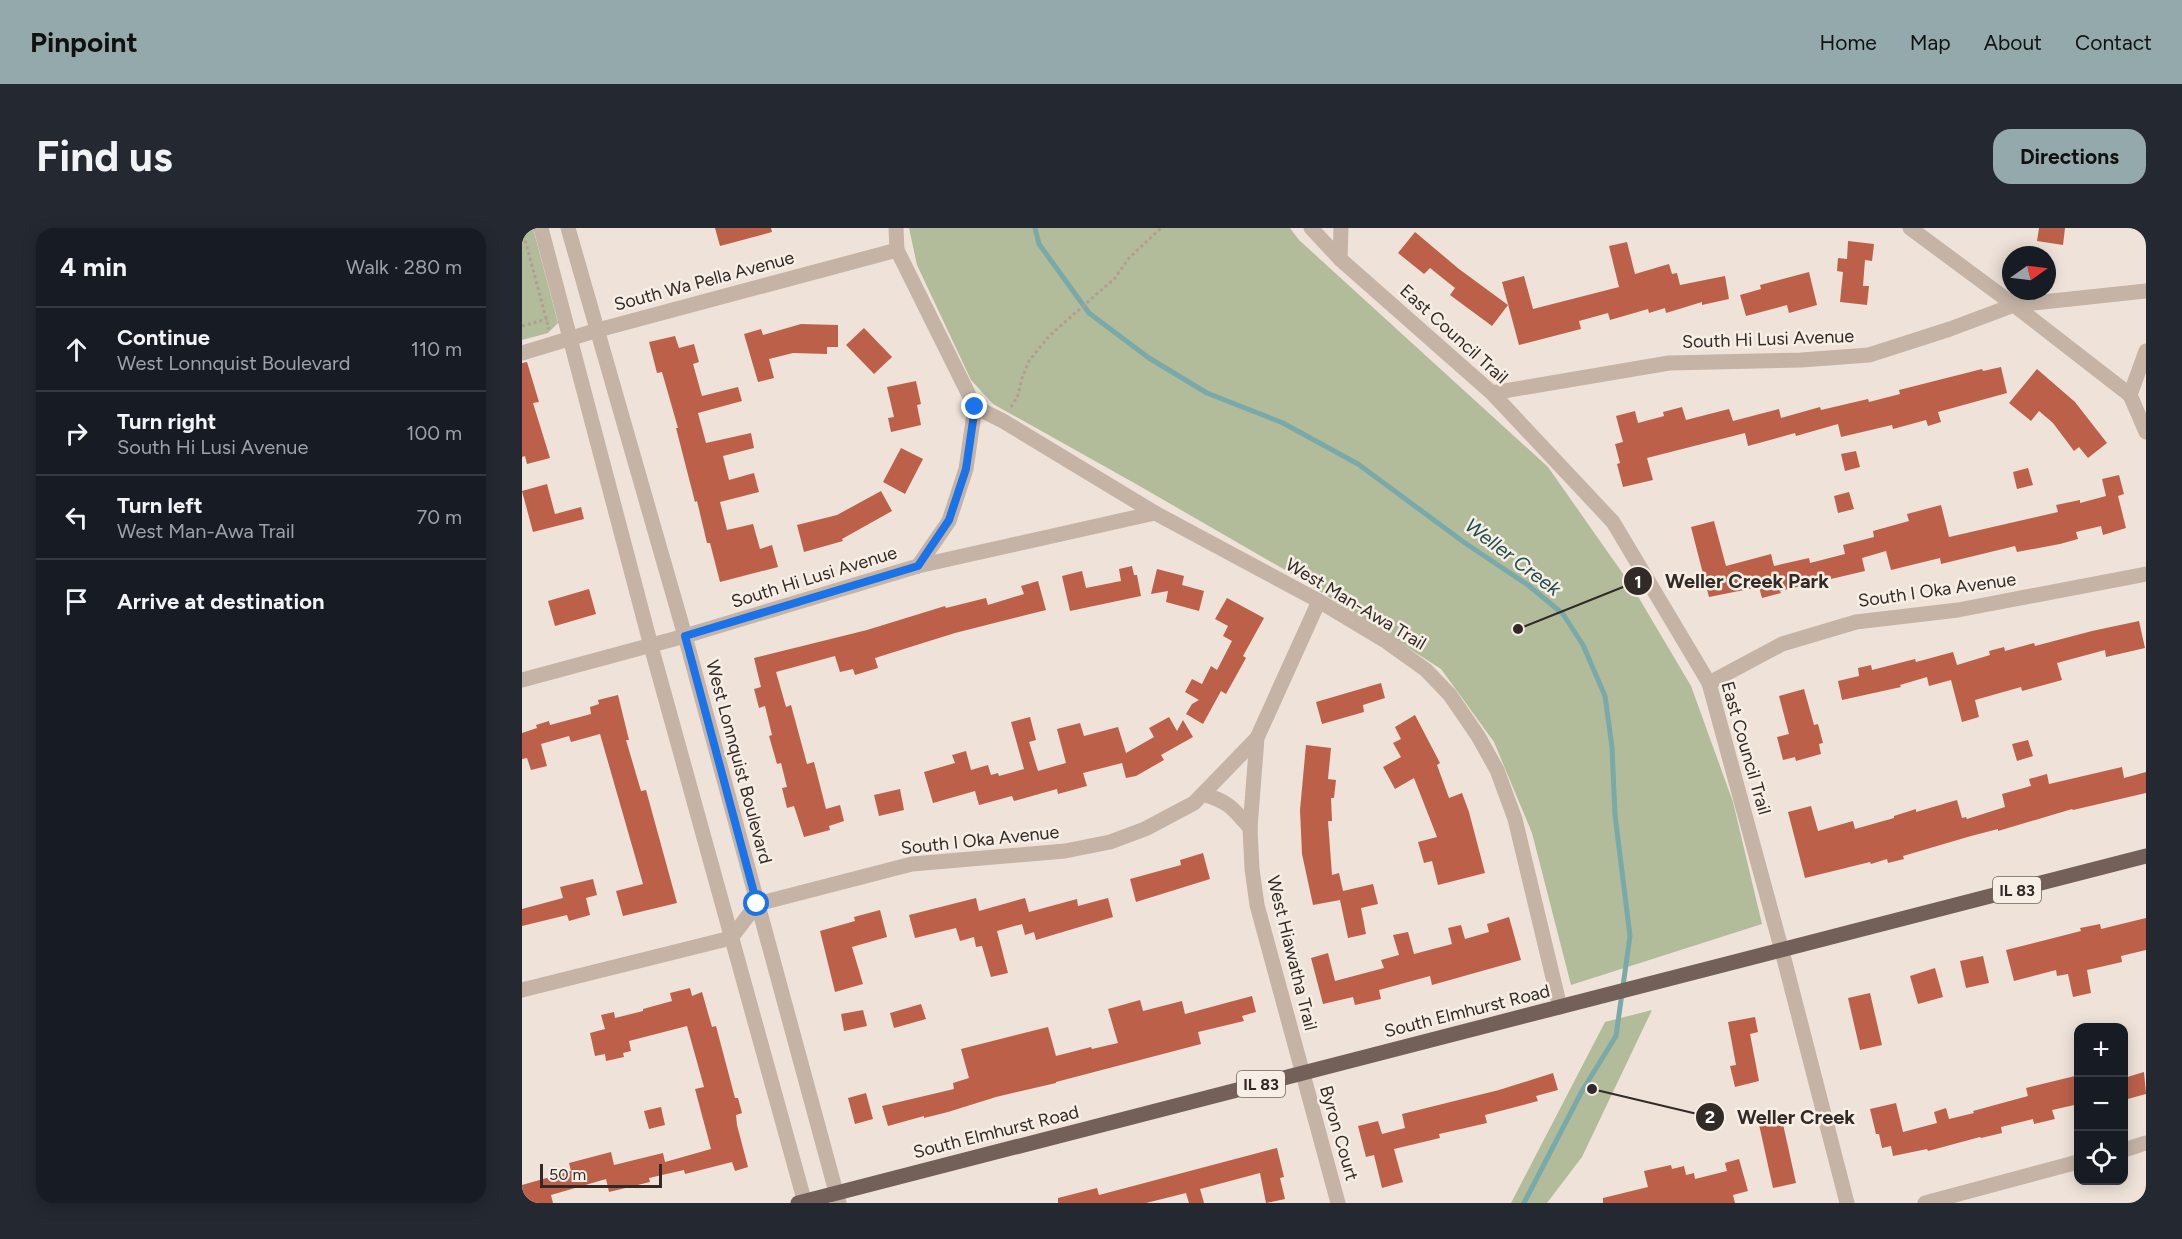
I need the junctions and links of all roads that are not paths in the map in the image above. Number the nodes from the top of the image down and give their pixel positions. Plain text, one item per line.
1 (541, 228) edge
2 (568, 228) edge
3 (896, 228) edge
4 (1311, 228) edge
5 (1341, 228) edge
6 (1910, 228) edge
7 (897, 250) junction
8 (1340, 259) junction
9 (2146, 291) edge
10 (2014, 305) junction
11 (598, 330) junction
12 (570, 339) junction
13 (2146, 351) edge
14 (522, 353) edge
15 (1492, 393) junction
16 (2130, 395) junction
17 (975, 407) junction
18 (2146, 432) edge
19 (1155, 513) junction
20 (918, 566) junction
21 (2146, 574) edge
22 (1319, 602) junction
23 (685, 636) junction
24 (651, 646) junction
25 (522, 680) edge
26 (1709, 683) junction
27 (1257, 738) junction
28 (1203, 794) junction
29 (1250, 828) junction
30 (2146, 856) edge
31 (757, 904) junction
32 (731, 938) junction
33 (1782, 951) junction
34 (522, 990) edge
35 (1560, 1008) junction
36 (1302, 1074) junction
37 (2146, 1143) edge
38 (2128, 1149) edge
39 (2074, 1163) edge
40 (838, 1198) edge
41 (803, 1202) edge
42 (1338, 1203) edge
43 (1847, 1203) edge
44 (1925, 1203) edge

1 - 12 street
2 - 11 street, West Lonnquist Boulevard
3 - 7 street
4 - 8 street, East Council Trail
5 - 8 street
6 - 10 street
7 - 11 street, South Wa Pella Avenue
7 - 17 street
8 - 15 street, East Council Trail
9 - 10 street, South Hi Lusi Avenue
10 - 15 street, South Hi Lusi Avenue
10 - 16 street
11 - 12 street, South Wa Pella Avenue
11 - 23 street, West Lonnquist Boulevard
12 - 14 street, South Wa Pella Avenue
12 - 24 street
13 - 16 street
15 - 26 street, East Council Trail
16 - 18 street
17 - 19 street, West Man-Awa Trail
17 - 20 street
19 - 20 street, South Hi Lusi Avenue
19 - 22 street, West Man-Awa Trail
20 - 23 street, South Hi Lusi Avenue
21 - 26 street, South I Oka Avenue
22 - 27 street, West Hiawatha Trail
22 - 35 street, West Man-Awa Trail
23 - 24 street, South Hi Lusi Avenue
23 - 31 street, West Lonnquist Boulevard
24 - 25 street, South Hi Lusi Avenue
24 - 32 street
26 - 33 street, East Council Trail
27 - 28 street, South I Oka Avenue
27 - 29 street, West Hiawatha Trail
28 - 29 street
28 - 31 street, South I Oka Avenue
29 - 36 street, West Hiawatha Trail
30 - 33 main road, South Elmhurst Road / IL 83
31 - 32 street
31 - 40 street, West Lonnquist Boulevard
32 - 34 street
32 - 41 street
33 - 35 main road, South Elmhurst Road / IL 83
33 - 43 street, East Council Trail
35 - 36 main road, South Elmhurst Road / IL 83
36 - 40 main road, South Elmhurst Road / IL 83
36 - 42 street, Byron Court
37 - 38 street
39 - 44 street
40 - 41 main road, South Elmhurst Road / IL 83

